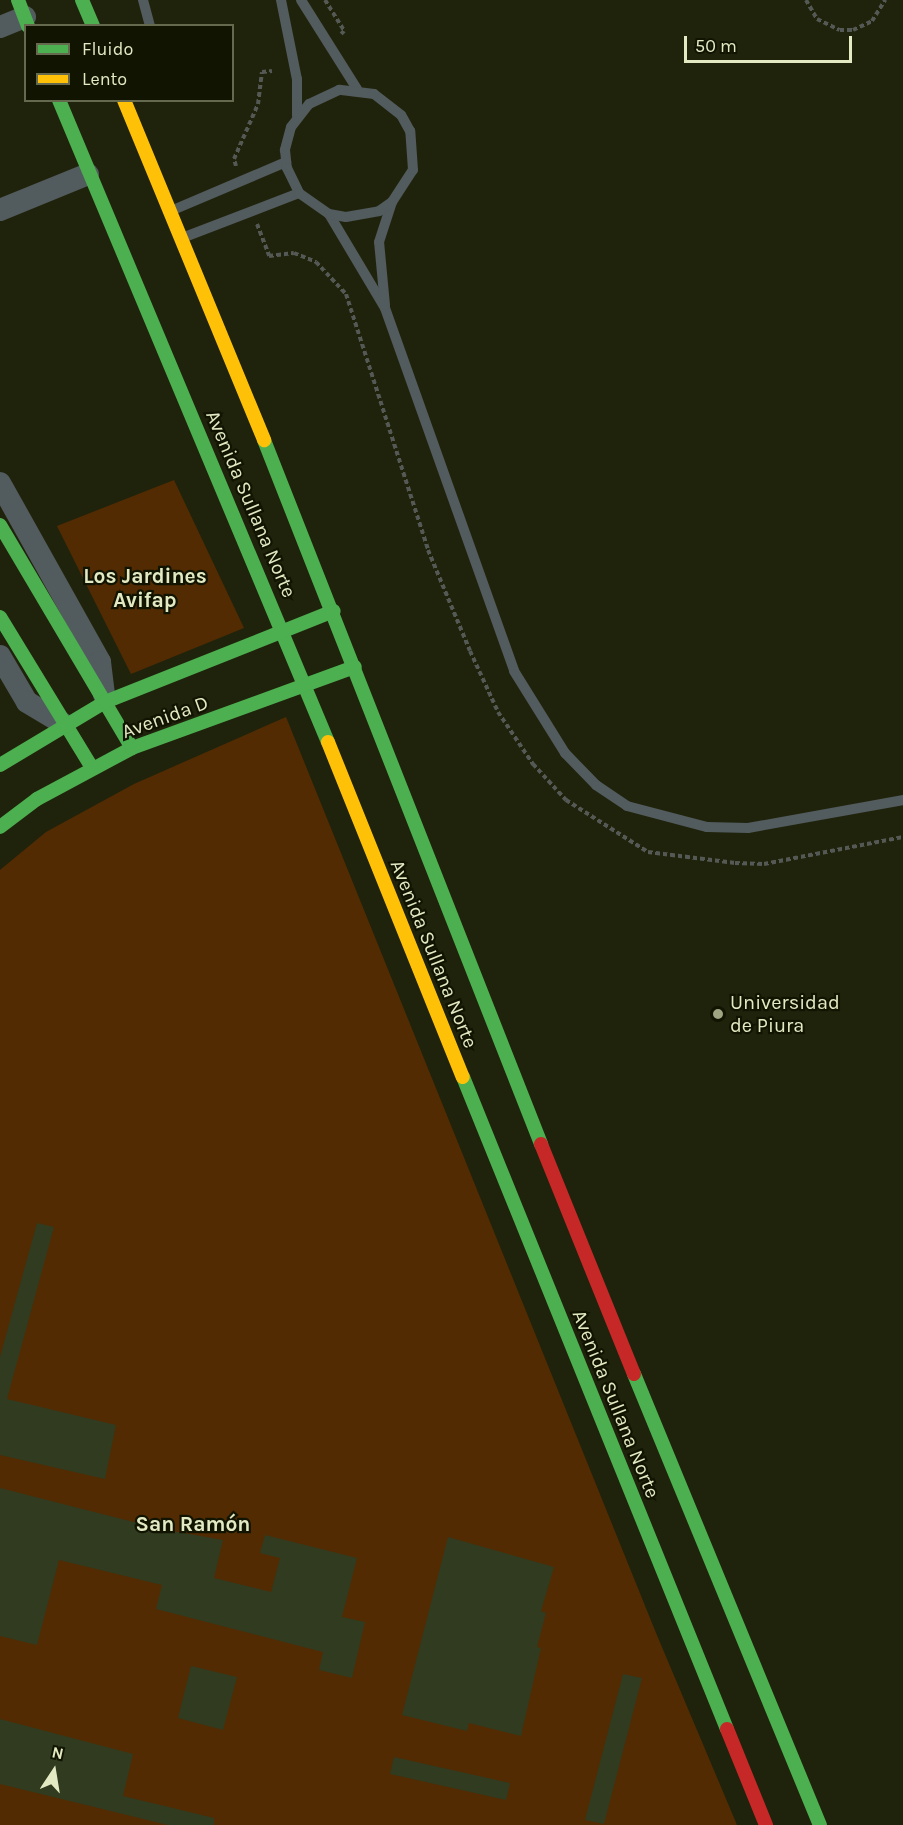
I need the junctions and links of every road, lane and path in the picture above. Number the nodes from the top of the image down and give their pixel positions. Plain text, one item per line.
1 (82, 0) edge
2 (143, 0) edge
3 (281, 0) edge
4 (301, 0) edge
5 (325, 0) edge
6 (806, 0) edge
7 (885, 0) edge
8 (24, 14) edge
9 (92, 24) edge
10 (149, 24) edge
11 (0, 27) edge
12 (335, 38) dead end
13 (357, 90) junction
14 (60, 102) edge
15 (125, 102) edge
16 (136, 102) edge
17 (297, 116) junction
18 (133, 122) junction
19 (286, 162) junction
20 (88, 174) junction
21 (299, 194) junction
22 (392, 202) junction
23 (0, 210) edge
24 (170, 210) junction
25 (329, 214) junction
26 (182, 238) junction
27 (269, 256) dead end
28 (385, 308) junction
29 (0, 483) edge
30 (0, 525) edge
31 (334, 611) junction
32 (0, 616) edge
33 (283, 632) junction
34 (0, 656) edge
35 (355, 667) junction
36 (304, 688) junction
37 (105, 702) junction
38 (64, 724) junction
39 (132, 747) junction
40 (0, 765) edge
41 (92, 768) junction
42 (903, 800) edge
43 (0, 827) edge
44 (903, 837) edge
45 (766, 1825) edge
46 (820, 1825) edge

1 - 9 main road
2 - 10 lane
3 - 17 lane
4 - 13 lane
5 - 12 path
6 - 7 path
8 - 11 street
13 - 17 lane
13 - 22 lane
14 - 20 main road, Avenida Sullana Norte
15 - 18 main road, Avenida Sullana Norte
16 - 18 lane
17 - 19 lane
18 - 24 main road, Avenida Sullana Norte
19 - 21 lane
19 - 24 lane
20 - 23 street
20 - 33 main road, Avenida Sullana Norte
21 - 25 lane
21 - 26 lane
22 - 25 lane
22 - 28 lane
24 - 26 main road, Avenida Sullana Norte
25 - 28 lane
26 - 31 main road, Avenida Sullana Norte
27 - 44 path
28 - 42 lane
29 - 37 street
30 - 37 main road
31 - 33 main road, Avenida D
31 - 35 main road, Avenida Sullana Norte
32 - 38 main road
33 - 36 main road, Avenida Sullana Norte
33 - 37 main road, Avenida D
34 - 38 street
35 - 36 main road, Avenida D
35 - 46 main road, Avenida Sullana Norte
36 - 39 main road, Avenida D
36 - 45 main road, Avenida Sullana Norte
37 - 38 main road, Avenida D
37 - 39 main road
38 - 40 main road, Avenida D
38 - 41 main road
39 - 41 main road, Avenida D
41 - 43 main road, Avenida D

